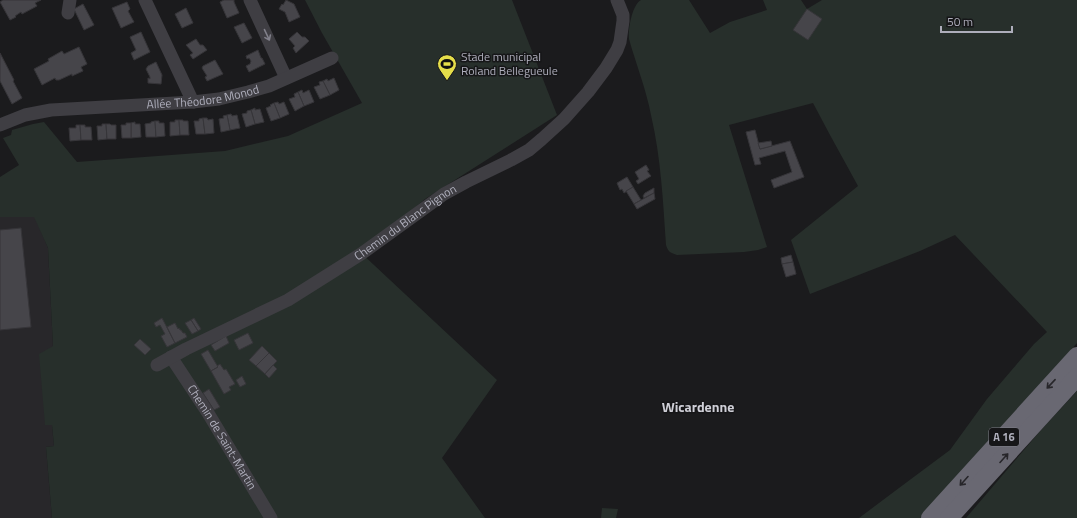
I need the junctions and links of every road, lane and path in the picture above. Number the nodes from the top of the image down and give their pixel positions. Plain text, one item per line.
1 (70, 0) edge
2 (145, 0) edge
3 (250, 0) edge
4 (617, 0) edge
5 (68, 13) dead end
6 (332, 58) dead end
7 (286, 78) junction
8 (193, 102) junction
9 (0, 125) edge
10 (1077, 356) edge
11 (171, 358) junction
12 (157, 365) dead end
13 (1077, 377) edge
14 (271, 518) edge
15 (930, 518) edge
16 (950, 518) edge

1 - 5 street
2 - 8 street
3 -> 7 street
4 - 11 street, Chemin du Blanc Pignon
6 - 7 street, Allée Théodore Monod
7 - 8 street, Allée Théodore Monod
8 - 9 street, Allée Théodore Monod
10 -> 15 highway, A 16
11 - 12 street, Chemin du Blanc Pignon
11 - 14 street, Chemin de Saint-Martin
16 -> 13 highway, A 16

